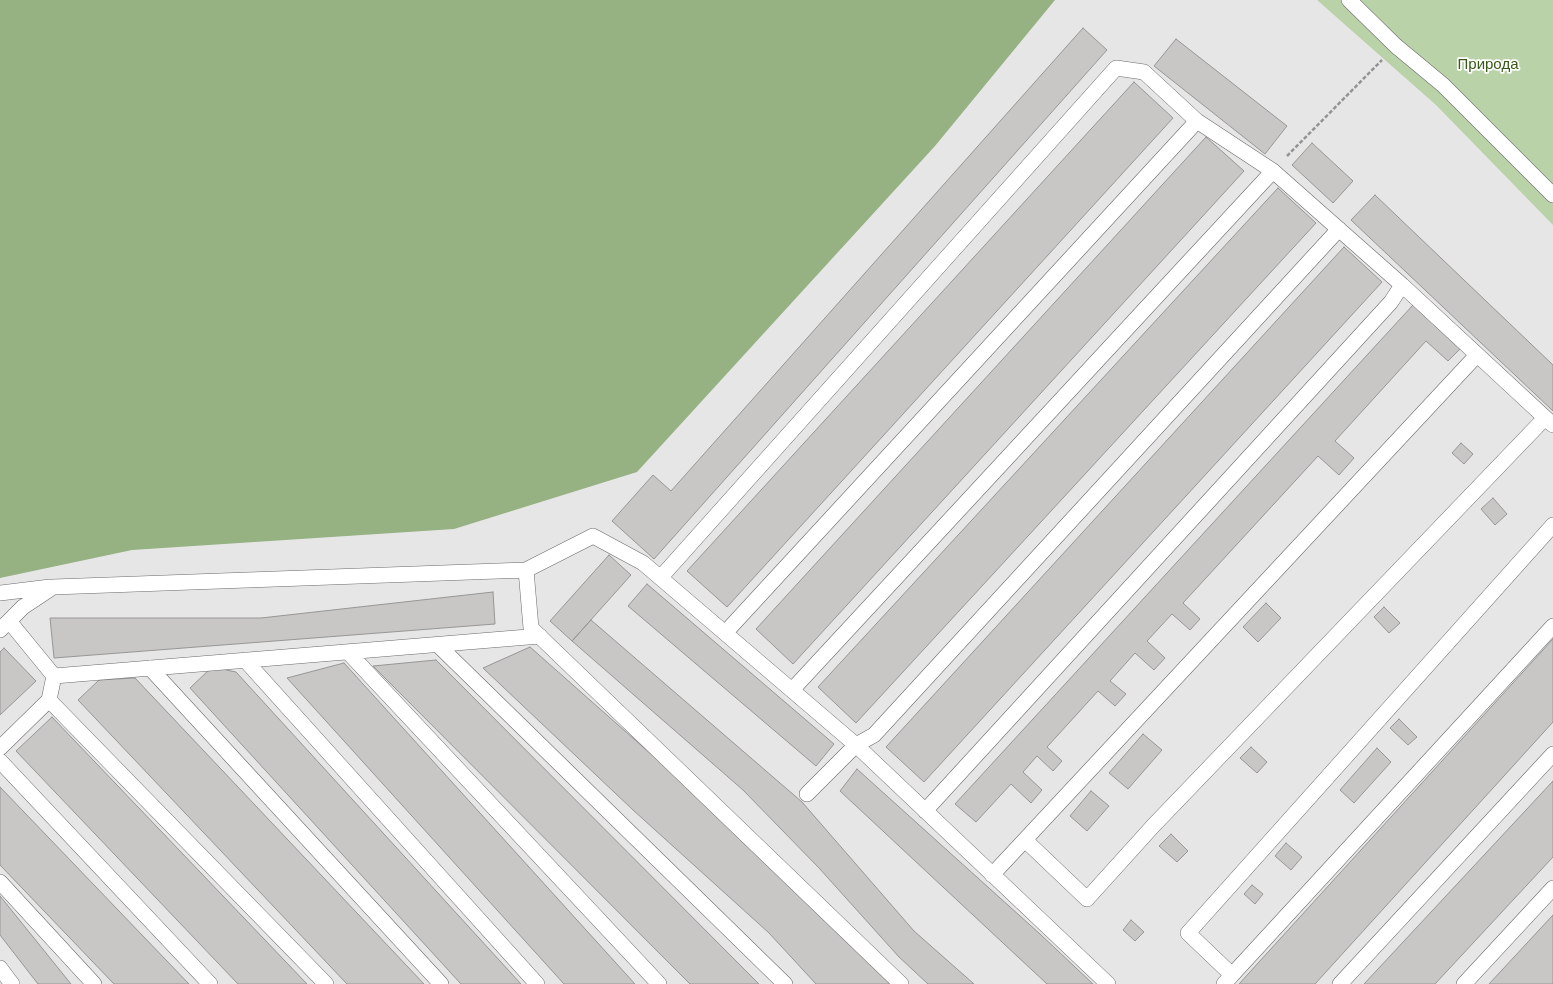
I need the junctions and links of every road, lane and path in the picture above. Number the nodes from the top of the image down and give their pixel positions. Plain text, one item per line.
1 (1349, 0) edge
2 (1396, 46) junction
3 (1197, 121) junction
4 (1273, 171) junction
5 (1553, 194) edge
6 (1339, 229) junction
7 (1402, 285) junction
8 (1477, 354) junction
9 (1549, 422) edge
10 (1553, 525) edge
11 (526, 570) junction
12 (660, 577) junction
13 (53, 586) junction
14 (0, 593) edge
15 (4, 625) edge
16 (1553, 626) edge
17 (725, 633) junction
18 (540, 636) junction
19 (438, 644) junction
20 (348, 652) junction
21 (245, 660) junction
22 (150, 668) junction
23 (54, 676) junction
24 (792, 690) junction
25 (49, 700) junction
26 (856, 745) junction
27 (0, 748) edge
28 (1553, 754) edge
29 (0, 762) edge
30 (807, 794) dead end
31 (925, 811) junction
32 (1025, 840) junction
33 (992, 875) junction
34 (0, 882) edge
35 (1553, 888) edge
36 (0, 968) edge
37 (1228, 979) edge
38 (12, 984) edge
39 (94, 984) edge
40 (210, 984) edge
41 (326, 984) edge
42 (440, 984) edge
43 (537, 984) edge
44 (659, 984) edge
45 (785, 984) edge
46 (901, 984) edge
47 (1108, 984) edge
48 (1340, 984) edge
49 (1464, 984) edge

1 - 2 lane
2 - 4 path
2 - 5 lane
3 - 4 lane
3 - 12 lane
3 - 17 lane
4 - 6 lane
4 - 24 lane
6 - 7 lane
6 - 26 lane
7 - 8 lane
7 - 31 lane
8 - 9 lane
8 - 32 lane
9 - 32 lane
10 - 37 lane
11 - 12 lane
11 - 13 lane
11 - 18 lane
12 - 17 lane
13 - 14 lane
13 - 15 lane
15 - 23 lane
16 - 37 lane
17 - 24 lane
18 - 19 lane
18 - 46 lane
19 - 20 lane
19 - 45 lane
20 - 21 lane
20 - 44 lane
21 - 22 lane
21 - 43 lane
22 - 23 lane
22 - 42 lane
23 - 25 lane
24 - 26 lane
25 - 27 lane
25 - 41 lane
26 - 30 lane
26 - 31 lane
28 - 48 lane
29 - 40 lane
31 - 33 lane
32 - 33 lane
33 - 47 lane
34 - 39 lane
35 - 49 lane
36 - 38 lane

